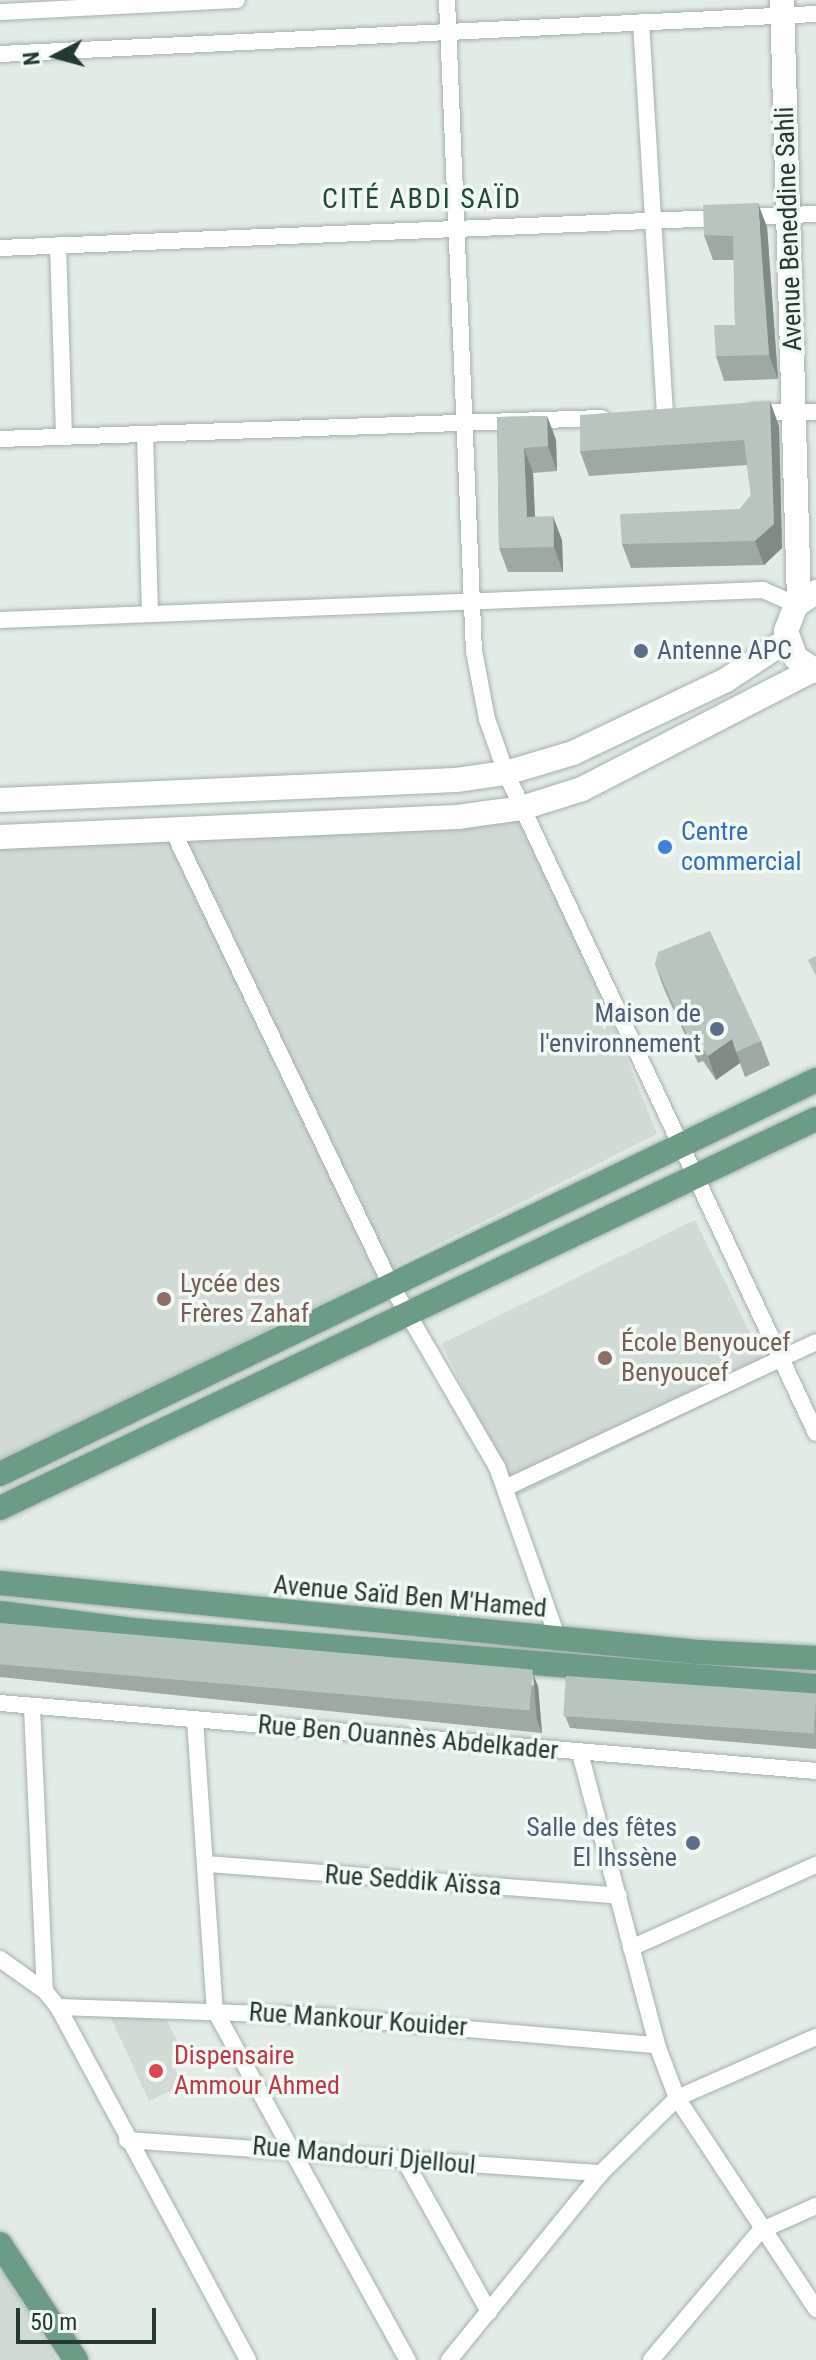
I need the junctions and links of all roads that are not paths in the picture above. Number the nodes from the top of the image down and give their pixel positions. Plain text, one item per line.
1 (237, 0) edge
2 (447, 0) edge
3 (175, 2) edge
4 (782, 8) edge
5 (0, 12) edge
6 (816, 14) edge
7 (641, 22) junction
8 (449, 32) junction
9 (0, 54) edge
10 (789, 214) junction
11 (816, 214) edge
12 (654, 222) junction
13 (458, 227) junction
14 (58, 245) junction
15 (0, 248) edge
16 (805, 412) edge
17 (737, 413) edge
18 (665, 414) edge
19 (619, 417) edge
20 (466, 425) junction
21 (145, 434) junction
22 (64, 436) junction
23 (0, 439) edge
24 (804, 600) edge
25 (472, 601) junction
26 (150, 613) junction
27 (0, 620) edge
28 (787, 640) junction
29 (815, 670) edge
30 (506, 773) junction
31 (0, 800) edge
32 (522, 808) junction
33 (172, 829) junction
34 (0, 837) edge
35 (816, 1080) edge
36 (816, 1119) edge
37 (682, 1144) junction
38 (698, 1178) junction
39 (391, 1285) junction
40 (410, 1313) junction
41 (816, 1342) edge
42 (781, 1358) junction
43 (87, 1432) junction
44 (816, 1433) edge
45 (99, 1461) junction
46 (0, 1474) edge
47 (507, 1487) junction
48 (0, 1508) edge
49 (0, 1583) edge
50 (0, 1613) edge
51 (558, 1639) junction
52 (816, 1658) edge
53 (816, 1686) edge
54 (0, 1703) edge
55 (32, 1708) junction
56 (195, 1720) junction
57 (580, 1753) junction
58 (816, 1771) edge
59 (207, 1864) junction
60 (816, 1865) edge
61 (619, 1896) junction
62 (631, 1948) junction
63 (0, 1959) edge
64 (45, 1991) junction
65 (58, 2007) junction
66 (215, 2011) junction
67 (816, 2037) edge
68 (657, 2045) junction
69 (677, 2098) junction
70 (127, 2140) junction
71 (289, 2149) junction
72 (405, 2161) junction
73 (601, 2173) junction
74 (816, 2206) edge
75 (760, 2231) junction
76 (0, 2244) edge
77 (816, 2309) edge
78 (489, 2312) junction
79 (76, 2360) edge
80 (248, 2360) edge
81 (408, 2360) edge
82 (449, 2360) edge
83 (651, 2360) edge

1 - 3 street
2 - 8 street
3 - 5 street
4 - 6 street
4 - 7 street
4 - 10 street, Avenue Beneddine Sahli
7 - 8 street
7 - 12 street
8 - 9 street
8 - 13 street
10 - 11 street
10 - 12 street
10 - 16 street, Avenue Beneddine Sahli
12 - 13 street
12 - 18 street
13 - 14 street
13 - 20 street
14 - 15 street
14 - 22 street
16 - 17 street
16 - 24 street, Avenue Beneddine Sahli
19 - 20 street
20 - 21 street
20 - 25 street
21 - 22 street
21 - 26 street
22 - 23 street
24 - 25 street
24 - 28 street, Avenue Beneddine Sahli
25 - 26 street
25 - 30 street
26 - 27 street
28 - 29 street
28 - 30 street
29 - 32 street
30 - 31 street
30 - 32 street
32 - 33 street
32 - 37 street
33 - 34 street
33 - 39 street
35 - 37 main road
36 - 38 main road
37 - 38 street
37 - 39 main road
38 - 40 main road
38 - 42 street
39 - 40 street
39 - 43 main road
40 - 45 main road
40 - 47 street
41 - 42 street
42 - 44 street
42 - 47 street
43 - 45 main road
43 - 46 main road
45 - 48 main road
47 - 51 street
49 - 51 main road, Avenue Saïd Ben M'Hamed
50 - 53 main road
51 - 52 main road, Avenue Saïd Ben M'Hamed
54 - 55 street, Rue Ben Ouannès Abdelkader
55 - 56 street, Rue Ben Ouannès Abdelkader
55 - 64 street
56 - 57 street, Rue Ben Ouannès Abdelkader
56 - 59 street
57 - 58 street, Rue Ben Ouannès Abdelkader
57 - 61 street
59 - 61 street, Rue Seddik Aïssa
59 - 66 street
60 - 62 street
61 - 62 street
62 - 68 street
63 - 64 street
64 - 65 street
65 - 66 street, Rue Mankour Kouider
65 - 70 street
66 - 68 street, Rue Mankour Kouider
66 - 71 street
67 - 69 street
68 - 69 street
69 - 73 street
69 - 75 street
70 - 71 street, Rue Mandouri Djelloul
70 - 80 street
71 - 72 street, Rue Mandouri Djelloul
71 - 81 street
72 - 73 street, Rue Mandouri Djelloul
72 - 78 street
73 - 78 street
74 - 75 street
75 - 77 street
75 - 83 street
76 - 79 main road
78 - 82 street

